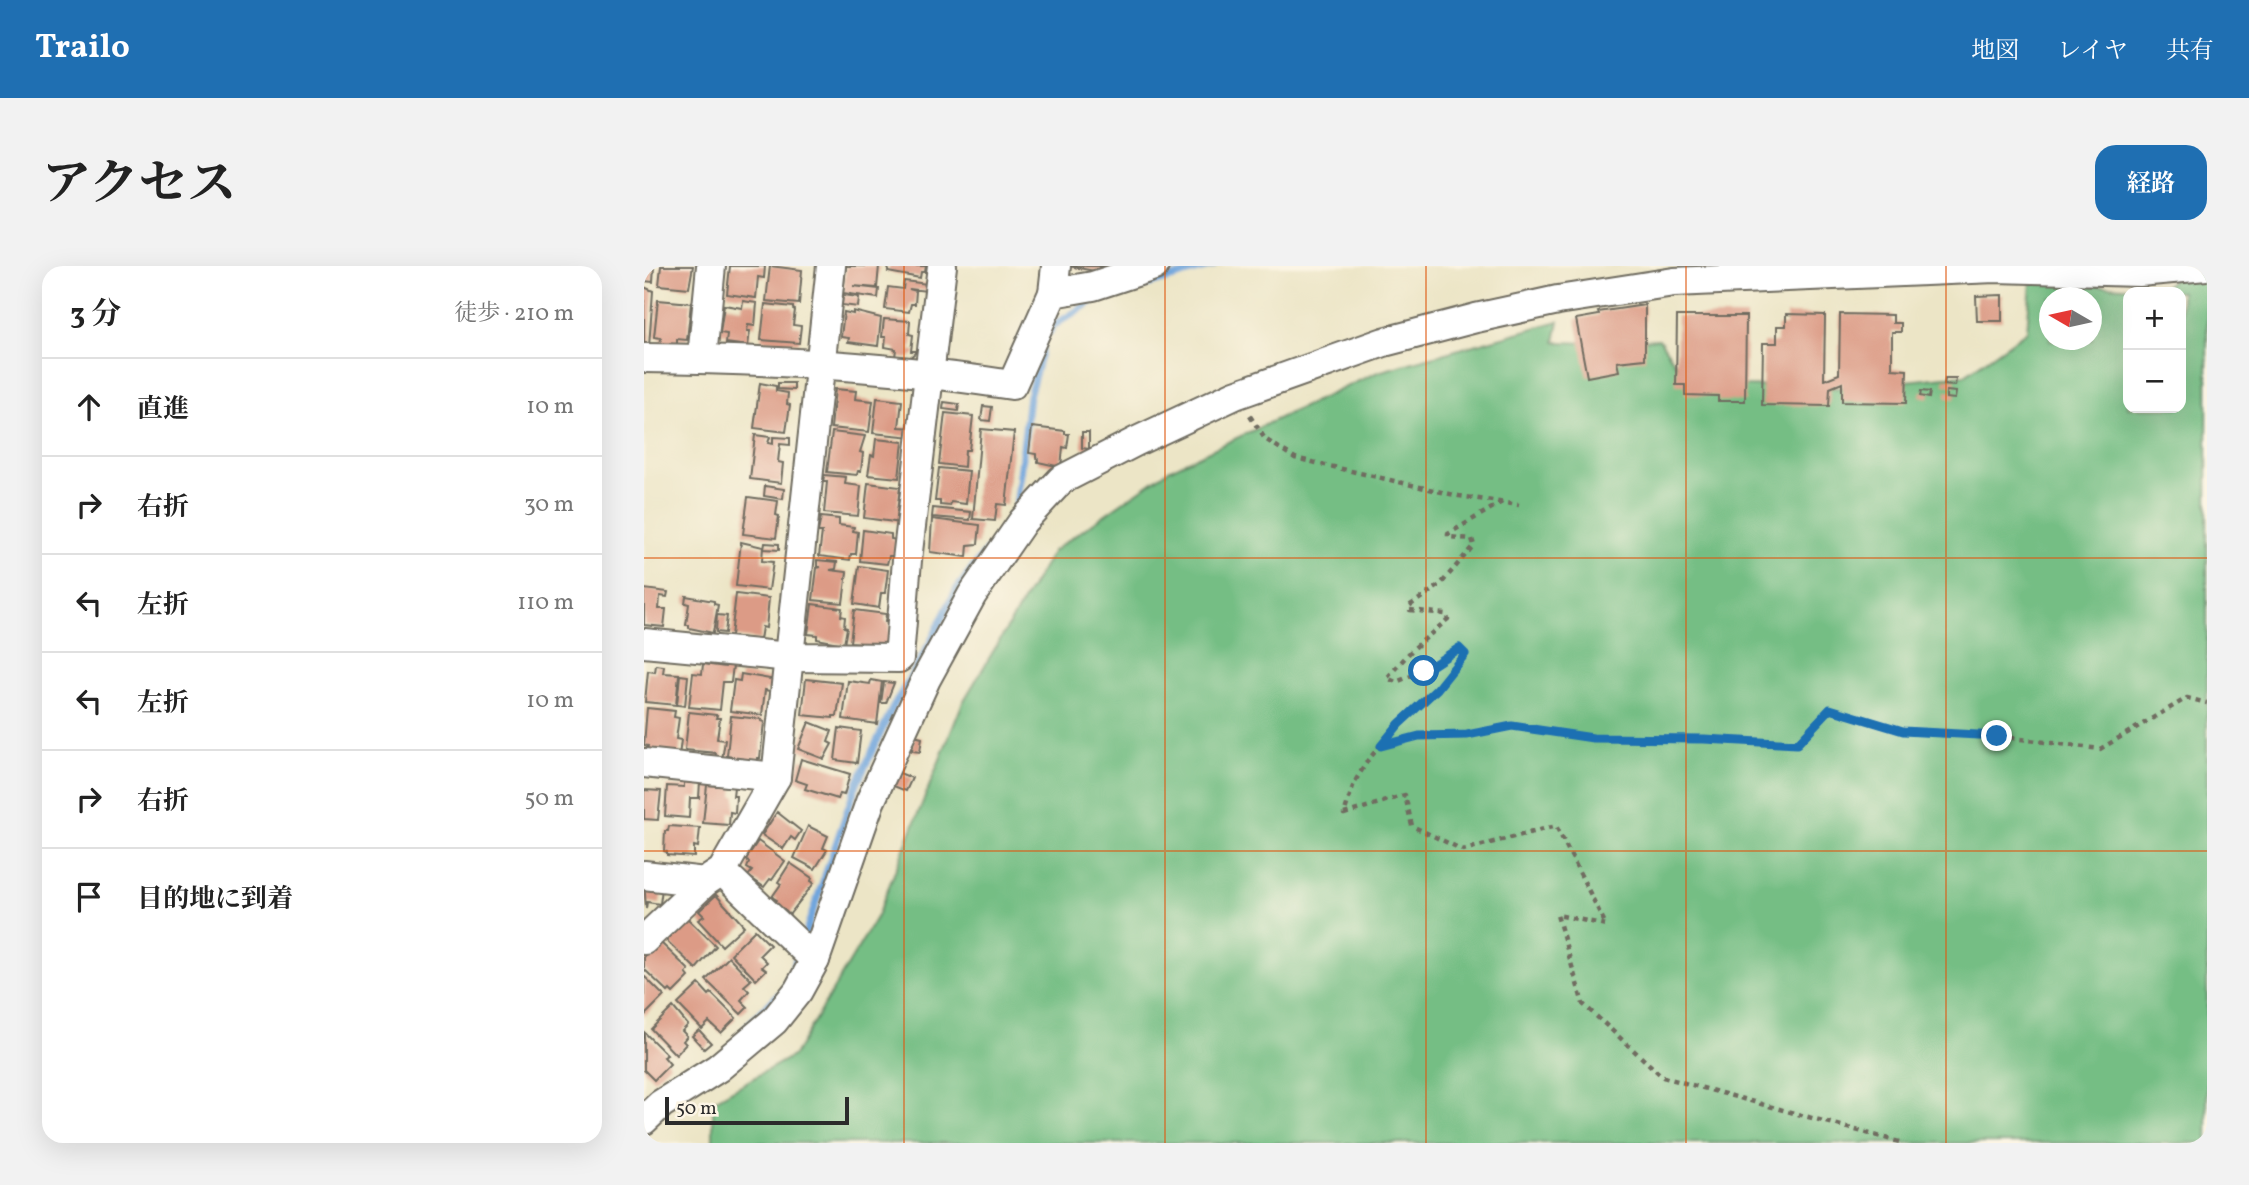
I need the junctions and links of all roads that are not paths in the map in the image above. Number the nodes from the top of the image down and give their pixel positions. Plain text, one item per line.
1 (711, 266) edge
2 (831, 266) edge
3 (942, 266) edge
4 (1154, 266) edge
5 (2206, 266) edge
6 (1054, 280) edge
7 (644, 358) edge
8 (702, 358) junction
9 (821, 363) junction
10 (930, 372) junction
11 (644, 643) edge
12 (790, 657) junction
13 (899, 658) junction
14 (926, 680) junction
15 (644, 763) edge
16 (776, 777) junction
17 (644, 875) edge
18 (713, 877) junction
19 (644, 940) edge
20 (815, 960) junction
21 (644, 1120) edge

1 - 8 street
2 - 9 street
3 - 10 street
4 - 6 street
5 - 14 street
6 - 10 street
7 - 8 street
8 - 9 street
9 - 10 street
9 - 12 street
10 - 13 street
11 - 12 street
12 - 13 street
12 - 16 street
13 - 14 street
14 - 20 street
15 - 16 street
16 - 18 street
17 - 18 street
18 - 19 street
18 - 20 street
20 - 21 street

